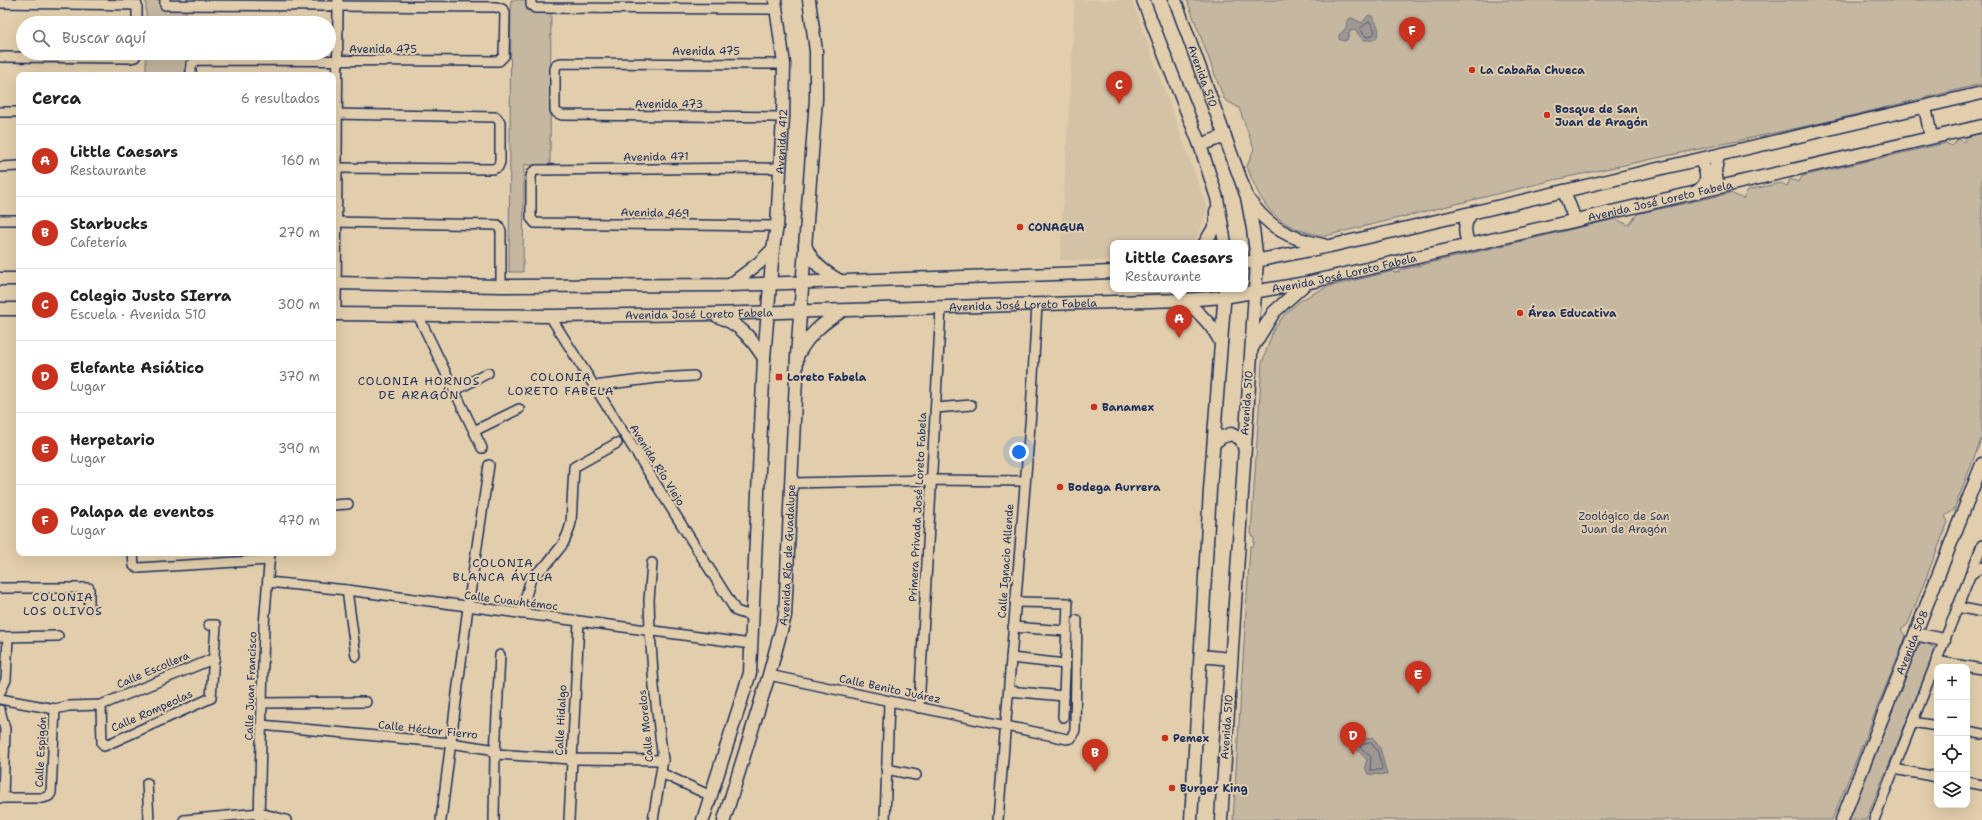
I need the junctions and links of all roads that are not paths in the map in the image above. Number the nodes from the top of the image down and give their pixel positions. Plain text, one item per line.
1 (809, 0) edge
2 (1143, 0) edge
3 (1175, 0) edge
4 (165, 2) edge
5 (0, 3) edge
6 (338, 3) edge
7 (531, 3) edge
8 (776, 4) edge
9 (137, 16) edge
10 (0, 57) edge
11 (16, 57) edge
12 (197, 60) edge
13 (197, 60) edge
14 (336, 60) edge
15 (338, 60) junction
16 (784, 64) junction
17 (192, 72) edge
18 (1982, 93) edge
19 (336, 96) edge
20 (1925, 107) junction
21 (0, 112) edge
22 (16, 112) edge
23 (556, 113) joint
24 (336, 114) edge
25 (783, 117) junction
26 (1982, 126) edge
27 (1225, 136) junction
28 (1931, 137) junction
29 (1200, 144) junction
30 (1718, 156) junction
31 (1700, 160) junction
32 (16, 166) edge
33 (0, 167) edge
34 (336, 168) edge
35 (780, 168) junction
36 (1718, 187) junction
37 (1564, 191) junction
38 (1696, 192) junction
39 (1247, 197) junction
40 (1217, 198) junction
41 (1472, 213) junction
42 (1454, 217) junction
43 (0, 220) edge
44 (16, 220) edge
45 (1575, 220) junction
46 (336, 222) edge
47 (533, 222) joint
48 (777, 226) junction
49 (1207, 240) edge
50 (1225, 240) edge
51 (805, 245) junction
52 (1469, 245) junction
53 (1330, 246) junction
54 (773, 249) junction
55 (1451, 249) junction
56 (1251, 262) edge
57 (1110, 272) edge
58 (0, 279) edge
59 (16, 279) edge
60 (841, 281) junction
61 (802, 282) junction
62 (336, 283) edge
63 (770, 283) junction
64 (1306, 283) junction
65 (730, 285) junction
66 (501, 286) junction
67 (1224, 293) edge
68 (1254, 293) junction
69 (1122, 295) edge
70 (1182, 300) junction
71 (1036, 304) junction
72 (942, 307) junction
73 (0, 309) edge
74 (16, 309) edge
75 (844, 310) junction
76 (801, 312) junction
77 (768, 313) junction
78 (336, 314) edge
79 (712, 314) junction
80 (418, 315) junction
81 (550, 316) junction
82 (1222, 345) junction
83 (1250, 351) junction
84 (797, 356) junction
85 (764, 358) junction
86 (488, 373) dead end
87 (694, 376) dead end
88 (594, 386) junction
89 (454, 391) junction
90 (971, 405) dead end
91 (936, 408) junction
92 (519, 409) dead end
93 (474, 431) junction
94 (1214, 442) junction
95 (617, 443) dead end
96 (1244, 447) junction
97 (482, 448) dead end
98 (1982, 464) edge
99 (489, 466) dead end
100 (931, 480) junction
101 (1024, 481) junction
102 (791, 483) junction
103 (348, 504) dead end
104 (336, 505) edge
105 (1982, 545) edge
106 (133, 556) edge
107 (270, 556) edge
108 (652, 563) dead end
109 (1982, 567) edge
110 (1970, 575) junction
111 (268, 582) junction
112 (0, 588) edge
113 (347, 590) junction
114 (1015, 602) junction
115 (468, 607) junction
116 (89, 608) dead end
117 (1957, 608) junction
118 (1982, 612) edge
119 (521, 614) junction
120 (751, 616) junction
121 (1077, 620) dead end
122 (579, 622) junction
123 (209, 625) dead end
124 (1013, 627) junction
125 (650, 630) junction
126 (1066, 631) junction
127 (1915, 634) junction
128 (58, 636) dead end
129 (4, 637) edge
130 (1944, 640) junction
131 (751, 644) junction
132 (500, 655) dead end
133 (356, 656) dead end
134 (1201, 656) junction
135 (215, 658) junction
136 (1011, 658) junction
137 (1231, 659) junction
138 (1936, 661) junction
139 (1065, 664) junction
140 (1982, 669) edge
141 (769, 675) junction
142 (1009, 691) junction
143 (0, 692) edge
144 (1064, 696) junction
145 (0, 699) edge
146 (366, 702) dead end
147 (889, 702) junction
148 (262, 703) junction
149 (101, 705) junction
150 (919, 708) junction
151 (55, 709) junction
152 (0, 710) edge
153 (1063, 717) dead end
154 (1912, 722) junction
155 (261, 725) junction
156 (1006, 725) junction
157 (1934, 726) edge
158 (1970, 732) edge
159 (1982, 734) edge
160 (450, 743) junction
161 (495, 754) junction
162 (571, 759) junction
163 (663, 760) junction
164 (886, 769) junction
165 (1894, 769) junction
166 (661, 773) junction
167 (916, 775) dead end
168 (1934, 776) edge
169 (147, 783) dead end
170 (1970, 783) edge
171 (1982, 785) edge
172 (711, 796) junction
173 (2, 798) edge
174 (259, 817) edge
175 (149, 820) edge
176 (184, 820) edge
177 (286, 820) edge
178 (441, 820) edge
179 (494, 820) edge
180 (569, 820) edge
181 (652, 820) edge
182 (703, 820) edge
183 (724, 820) edge
184 (885, 820) edge
185 (998, 820) edge
186 (1191, 820) edge
187 (1221, 820) edge
188 (1842, 820) edge
189 (1874, 820) edge

1 - 51 main road
2 - 29 main road
3 - 27 main road, Avenida 510
4 - 6 street
5 - 9 street
6 - 15 street
6 - 15 street, Avenida 475
7 - 8 street
8 - 16 main road, Avenida 412
10 - 11 street
12 - 14 street, Avenida 475
13 - 17 street, Avenida 475
15 - 19 street
16 - 23 street, Avenida 475
16 - 25 main road, Avenida 412
18 - 20 main road
20 - 28 main road
20 - 30 main road
21 - 22 street
23 - 25 street, Avenida 473
24 - 34 street
25 - 35 main road, Avenida 412
26 - 28 main road, Avenida José Loreto Fabela
27 - 29 main road
27 - 39 main road, Avenida 510
28 - 36 main road, Avenida José Loreto Fabela
29 - 40 main road
30 - 31 main road
30 - 36 main road
31 - 37 main road
31 - 38 main road
32 - 33 street
35 - 47 street, Avenida 471
35 - 48 main road, Avenida 412
36 - 38 main road, Avenida José Loreto Fabela
37 - 41 main road
37 - 45 main road
38 - 45 main road, Avenida José Loreto Fabela
39 - 53 main road
39 - 56 main road, Avenida 510
40 - 49 main road
40 - 50 main road
41 - 42 main road
41 - 52 main road
42 - 53 main road
42 - 55 main road
43 - 44 street
45 - 52 main road, Avenida José Loreto Fabela
46 - 66 street
47 - 48 street, Avenida 469
48 - 54 main road, Avenida 412
51 - 60 main road
51 - 61 main road
52 - 55 main road, Avenida José Loreto Fabela
53 - 56 main road
54 - 63 main road, Avenida 412
54 - 65 main road
55 - 64 main road, Avenida José Loreto Fabela
56 - 68 main road, Avenida 510
57 - 60 main road
58 - 59 main road
60 - 61 main road
61 - 63 main road
61 - 76 main road, Avenida Río de Guadalupe
62 - 66 main road
63 - 65 main road
63 - 77 main road
64 - 68 main road, Avenida José Loreto Fabela
64 - 83 main road
65 - 66 main road
67 - 68 main road, Avenida José Loreto Fabela
67 - 70 main road, Avenida José Loreto Fabela
67 - 82 main road
68 - 83 main road, Avenida 510
69 - 70 main road, Avenida José Loreto Fabela
69 - 71 main road, Avenida José Loreto Fabela
70 - 82 main road
71 - 72 main road, Avenida José Loreto Fabela
71 - 101 street, Calle Ignacio Allende
72 - 75 main road, Avenida José Loreto Fabela
72 - 91 street, Primera Privada José Loreto Fabela
73 - 74 main road
75 - 76 main road, Avenida José Loreto Fabela
75 - 84 main road
76 - 77 main road, Avenida José Loreto Fabela
76 - 84 main road, Avenida Río de Guadalupe
77 - 79 main road, Avenida José Loreto Fabela
77 - 85 main road
78 - 80 main road, Avenida José Loreto Fabela
79 - 81 main road, Avenida José Loreto Fabela
79 - 85 main road
80 - 81 main road, Avenida José Loreto Fabela
80 - 89 street
81 - 88 street, Avenida Río Viejo
82 - 94 main road
83 - 96 main road, Avenida 510
84 - 102 main road, Avenida Río de Guadalupe
85 - 120 main road
86 - 89 street
87 - 88 street
88 - 120 street, Avenida Río Viejo
89 - 93 street
90 - 91 street
91 - 100 street, Primera Privada José Loreto Fabela
92 - 93 street
93 - 97 street
94 - 96 main road
94 - 134 main road
95 - 119 street
96 - 137 main road, Avenida 510
98 - 127 main road, Avenida 508
99 - 115 street
100 - 101 street
100 - 102 street
100 - 150 street, Primera Privada José Loreto Fabela
101 - 114 street, Calle Ignacio Allende
102 - 141 main road, Avenida Río de Guadalupe
103 - 104 street
105 - 110 street
106 - 107 street
107 - 111 street, Calle Juan Francisco
108 - 125 street, Calle Morelos
109 - 110 street
110 - 117 street
111 - 113 street, Calle Cuauhtémoc
111 - 148 street, Calle Juan Francisco
112 - 116 street
113 - 115 street, Calle Cuauhtémoc
113 - 133 street
114 - 124 street, Calle Ignacio Allende
114 - 126 street
115 - 119 street, Calle Cuauhtémoc
115 - 160 street
117 - 118 street
117 - 130 street
119 - 122 street, Calle Cuauhtémoc
120 - 131 main road
121 - 156 street, Calle Benito Juárez
122 - 125 street, Calle Cuauhtémoc
122 - 162 street, Calle Hidalgo
123 - 135 street
124 - 126 street
124 - 136 street, Calle Ignacio Allende
125 - 131 street, Calle Cuauhtémoc
125 - 163 street, Calle Morelos
126 - 139 street
127 - 130 main road
127 - 188 main road, Avenida 508
128 - 129 street
129 - 143 street
130 - 138 street
131 - 172 main road
132 - 161 street
134 - 137 main road
134 - 186 main road
135 - 149 street, Calle Escollera
135 - 149 street, Calle Rompeolas
136 - 139 street
136 - 142 street, Calle Ignacio Allende
137 - 187 main road, Avenida 510
138 - 140 street
138 - 154 street
139 - 144 street
141 - 147 street, Calle Benito Juárez
141 - 183 main road, Avenida Río de Guadalupe
142 - 144 street
142 - 156 street, Calle Ignacio Allende
144 - 153 street
145 - 151 street
146 - 148 street
147 - 150 street, Calle Benito Juárez
147 - 164 street
148 - 155 street, Calle Juan Francisco
149 - 151 street
150 - 156 street, Calle Benito Juárez
151 - 173 street, Calle Espigón
152 - 173 street
154 - 157 street
154 - 165 street
155 - 160 street, Calle Héctor Fierro
155 - 174 street, Calle Juan Francisco
156 - 185 street, Calle Ignacio Allende
158 - 159 street
160 - 161 street, Calle Héctor Fierro
160 - 178 street
161 - 162 street, Calle Héctor Fierro
161 - 179 street
162 - 163 street, Calle Héctor Fierro
162 - 180 street, Calle Hidalgo
163 - 166 street, Calle Morelos
164 - 167 street
164 - 184 street
165 - 168 street
165 - 189 street
166 - 172 street
166 - 181 street, Calle Morelos
169 - 175 street
170 - 171 street
172 - 182 main road
174 - 176 street
174 - 177 street

